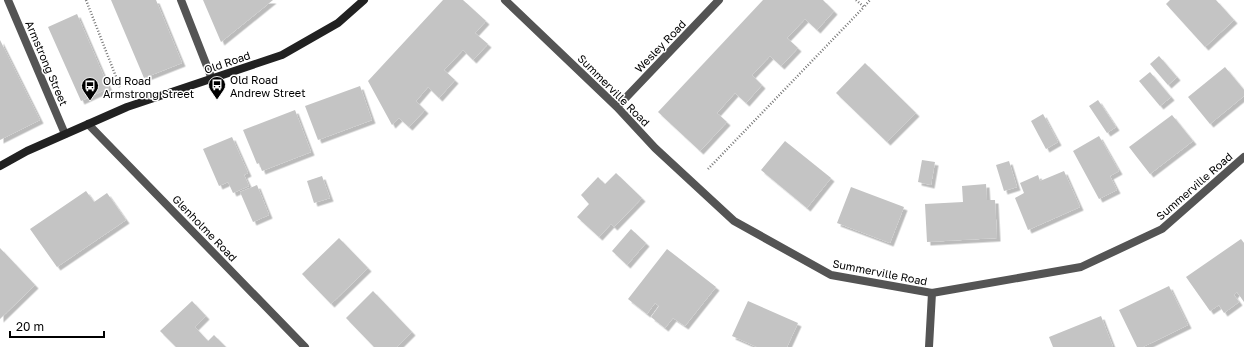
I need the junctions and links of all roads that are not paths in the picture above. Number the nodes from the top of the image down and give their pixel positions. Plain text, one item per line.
1 (8, 0) edge
2 (181, 0) edge
3 (364, 0) edge
4 (505, 0) edge
5 (718, 0) edge
6 (212, 79) junction
7 (617, 107) junction
8 (88, 124) junction
9 (65, 134) junction
10 (1244, 157) edge
11 (0, 166) edge
12 (932, 293) junction
13 (305, 347) edge
14 (929, 347) edge

1 - 9 street, Armstrong Street
2 - 6 street
3 - 6 main road, Old Road
4 - 7 street, Summerville Road
5 - 7 street, Wesley Road
6 - 8 main road, Old Road
7 - 12 street, Summerville Road
8 - 9 main road, Old Road
8 - 13 street, Glenholme Road
9 - 11 main road, Old Road
10 - 12 street, Summerville Road
12 - 14 street

